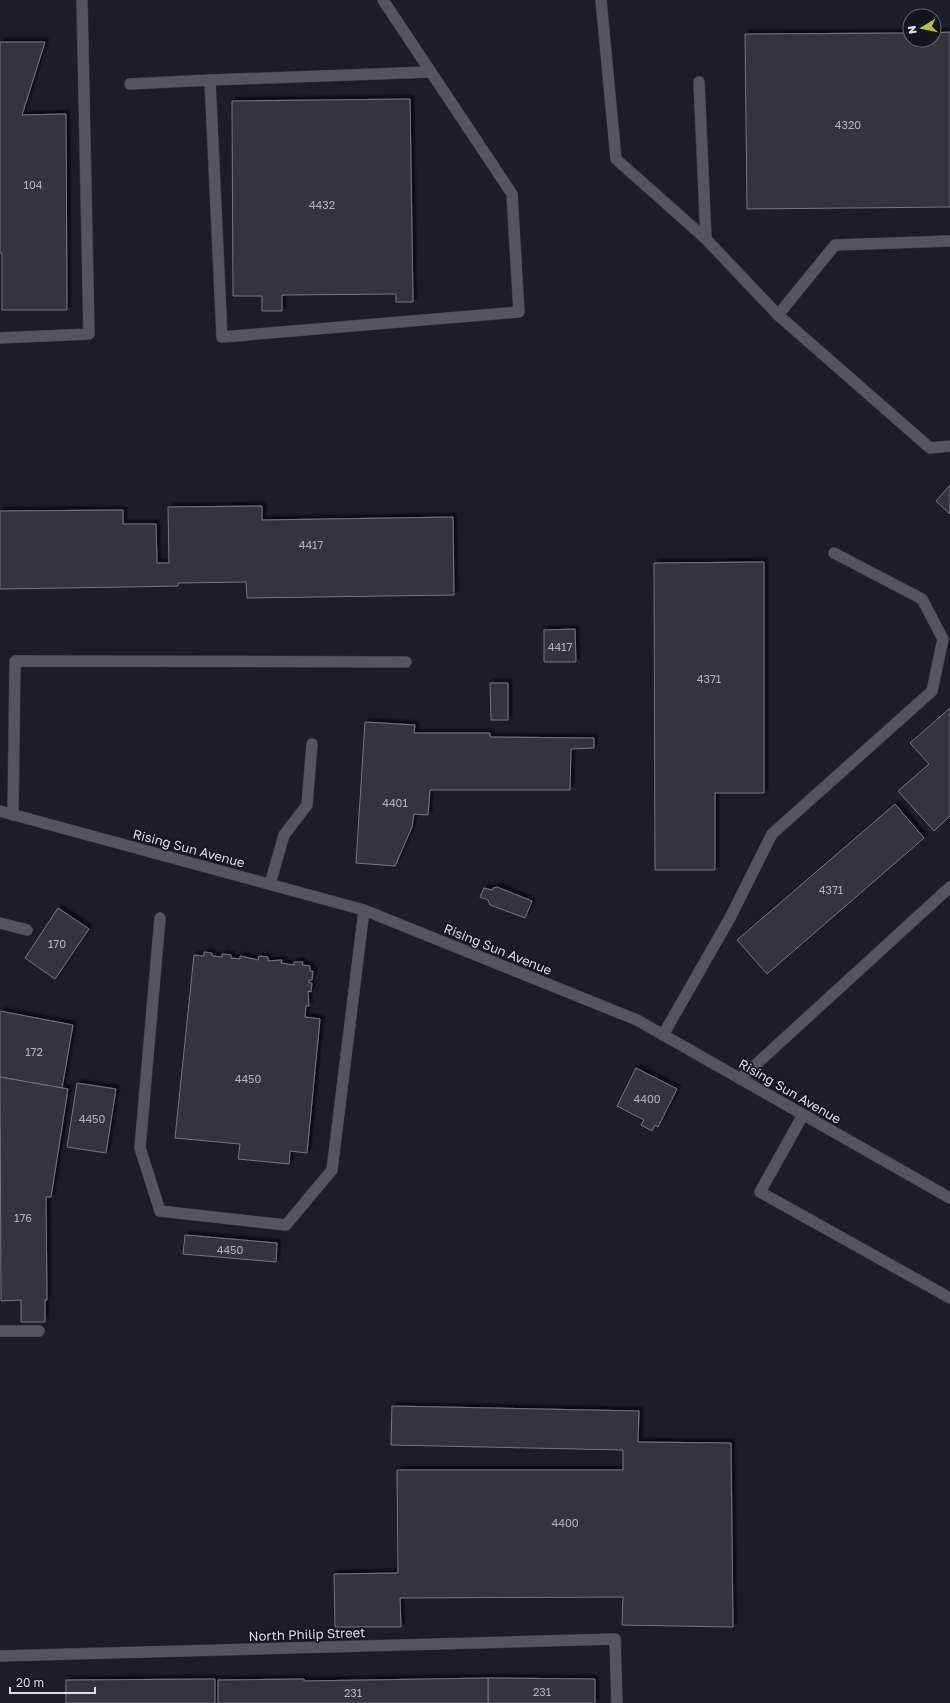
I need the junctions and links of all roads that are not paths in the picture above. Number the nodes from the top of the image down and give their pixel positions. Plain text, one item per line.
1 (82, 0) edge
2 (383, 0) edge
3 (601, 0) edge
4 (430, 72) junction
5 (210, 80) junction
6 (699, 82) dead end
7 (130, 84) dead end
8 (706, 239) junction
9 (950, 241) edge
10 (778, 315) junction
11 (0, 338) edge
12 (950, 446) edge
13 (834, 553) dead end
14 (406, 662) dead end
15 (312, 744) dead end
16 (0, 811) edge
17 (13, 815) junction
18 (270, 884) junction
19 (948, 893) edge
20 (364, 910) junction
21 (160, 918) dead end
22 (0, 923) edge
23 (27, 930) dead end
24 (663, 1035) junction
25 (740, 1079) junction
26 (803, 1115) junction
27 (950, 1198) edge
28 (950, 1298) edge
29 (39, 1330) dead end
30 (0, 1331) edge
31 (0, 1656) edge
32 (617, 1703) edge

1 - 11 street
2 - 4 street
3 - 8 street
4 - 5 street
4 - 5 street
5 - 7 street
6 - 8 street
8 - 10 street
9 - 10 street
10 - 12 street
13 - 24 street
14 - 17 street
15 - 18 street
16 - 17 street, Rising Sun Avenue
17 - 18 street, Rising Sun Avenue
18 - 20 street, Rising Sun Avenue
19 - 25 street
20 - 21 street
20 - 24 street, Rising Sun Avenue
22 - 23 street
24 - 25 street, Rising Sun Avenue
25 - 26 street, Rising Sun Avenue
26 - 27 street, Rising Sun Avenue
26 - 28 street
29 - 30 street
31 - 32 street, North Philip Street

